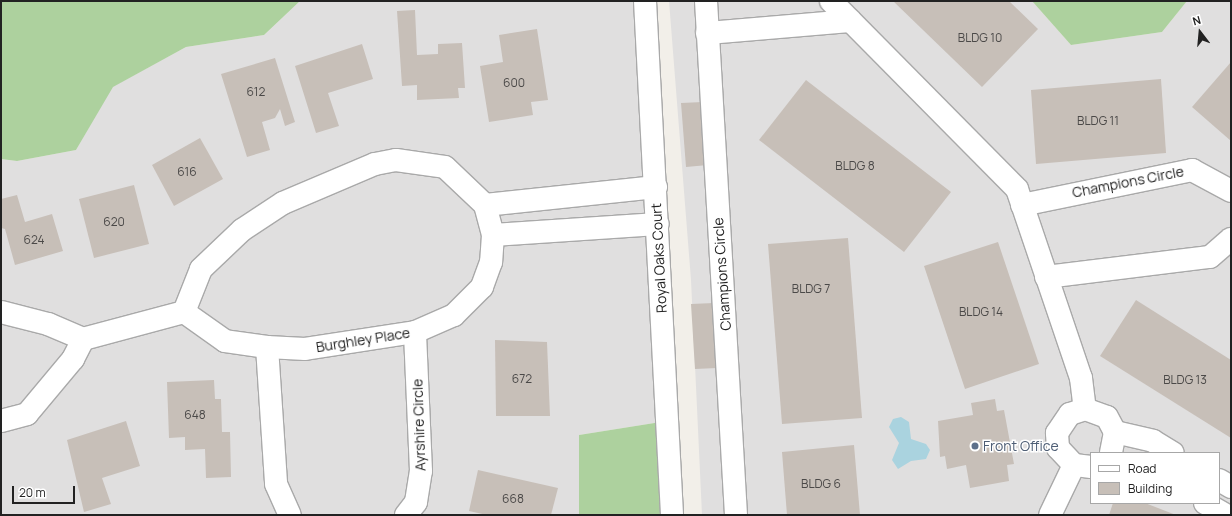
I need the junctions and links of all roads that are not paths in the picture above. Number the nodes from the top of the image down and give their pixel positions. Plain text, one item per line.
1 (645, 1) edge
2 (706, 1) edge
3 (831, 1) edge
4 (850, 21) junction
5 (707, 33) junction
6 (656, 187) junction
7 (1231, 191) edge
8 (485, 205) junction
9 (1022, 205) junction
10 (658, 224) junction
11 (493, 235) junction
12 (1231, 239) edge
13 (1046, 277) junction
14 (1, 312) edge
15 (184, 312) junction
16 (415, 332) junction
17 (83, 339) junction
18 (267, 347) junction
19 (1084, 409) junction
20 (1, 421) edge
21 (1115, 432) junction
22 (1111, 452) edge
23 (1171, 452) edge
24 (1083, 466) edge
25 (1220, 481) edge
26 (1231, 487) edge
27 (1207, 504) edge
28 (290, 515) edge
29 (406, 515) edge
30 (672, 515) edge
31 (736, 515) edge
32 (1050, 515) edge
33 (1226, 515) edge

1 - 6 street, Royal Oaks Court
2 - 5 street, Champions Circle
3 - 4 street
4 - 5 street
4 - 9 street
5 - 31 street, Champions Circle
6 - 8 street
6 - 10 street, Royal Oaks Court
7 - 9 street, Champions Circle
8 - 11 street, Burghley Place
8 - 15 street, Burghley Place
9 - 13 street
10 - 11 street
10 - 30 street, Royal Oaks Court
11 - 16 street, Burghley Place
12 - 13 street
13 - 19 street
14 - 17 street
15 - 17 street
15 - 18 street, Burghley Place
16 - 18 street, Burghley Place
16 - 29 street, Ayrshire Circle
17 - 20 street
18 - 28 street
19 - 21 street
19 - 24 street
21 - 22 street
21 - 23 street
24 - 32 street
25 - 26 street
27 - 33 street

